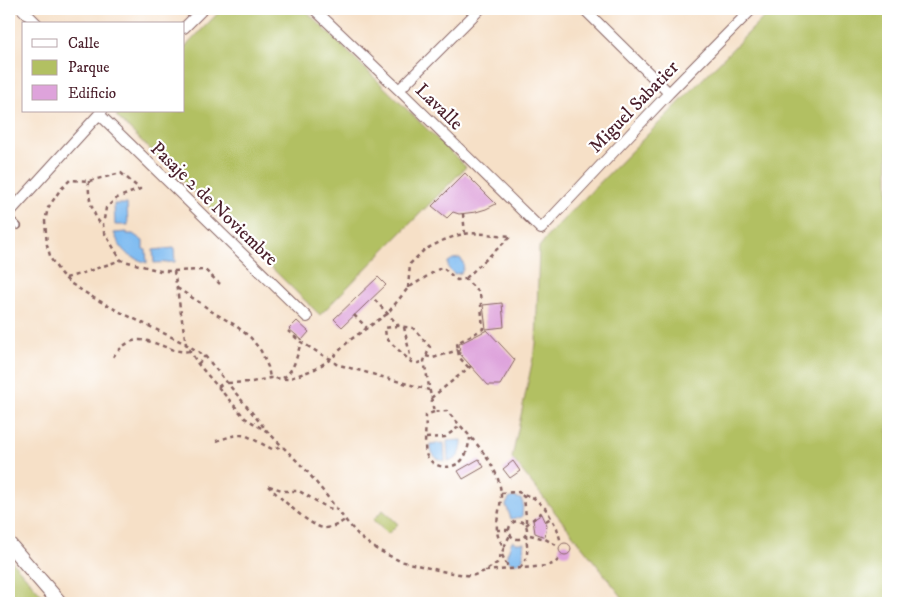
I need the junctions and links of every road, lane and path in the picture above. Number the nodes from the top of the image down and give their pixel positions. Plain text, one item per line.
1 (22, 9) edge
2 (203, 9) edge
3 (314, 9) edge
4 (480, 9) edge
5 (584, 9) edge
6 (752, 9) edge
7 (35, 22) edge
8 (185, 27) edge
9 (399, 90) junction
10 (669, 93) junction
11 (100, 113) edge
12 (89, 181) junction
13 (9, 212) edge
14 (463, 214) dead end
15 (9, 217) edge
16 (103, 224) junction
17 (18, 226) dead end
18 (541, 229) joint
19 (465, 234) junction
20 (121, 260) junction
21 (174, 271) junction
22 (65, 278) junction
23 (465, 279) junction
24 (220, 284) dead end
25 (177, 288) junction
26 (408, 288) junction
27 (373, 298) dead end
28 (387, 314) junction
29 (354, 315) dead end
30 (306, 317) dead end
31 (399, 326) junction
32 (404, 327) junction
33 (367, 328) junction
34 (288, 331) dead end
35 (300, 342) junction
36 (186, 344) junction
37 (458, 350) junction
38 (190, 351) junction
39 (205, 356) junction
40 (426, 356) junction
41 (113, 357) dead end
42 (331, 359) junction
43 (424, 361) junction
44 (411, 362) junction
45 (198, 364) junction
46 (270, 378) junction
47 (282, 379) junction
48 (227, 382) junction
49 (218, 387) junction
50 (430, 390) junction
51 (431, 398) junction
52 (434, 412) junction
53 (460, 426) junction
54 (268, 432) junction
55 (426, 438) junction
56 (470, 438) junction
57 (216, 441) dead end
58 (282, 446) junction
59 (501, 493) junction
60 (521, 493) junction
61 (338, 510) junction
62 (546, 510) junction
63 (551, 518) junction
64 (345, 520) junction
65 (546, 521) dead end
66 (526, 525) junction
67 (497, 530) junction
68 (509, 530) junction
69 (526, 534) junction
70 (510, 535) junction
71 (561, 543) dead end
72 (9, 544) edge
73 (558, 546) dead end
74 (504, 548) junction
75 (501, 554) junction
76 (562, 556) dead end
77 (520, 568) junction
78 (509, 569) junction
79 (485, 571) junction
80 (60, 603) edge

1 - 7 street
2 - 8 street
3 - 9 street, Lavalle
4 - 9 street
5 - 10 street
6 - 10 street, Miguel Sabatier
9 - 18 street, Lavalle
10 - 18 street, Miguel Sabatier
11 - 13 street
11 - 30 street, Pasaje 2 de Noviembre
12 - 16 path
12 - 16 path
12 - 22 path
14 - 19 path
15 - 17 lane
16 - 20 path
19 - 23 path
19 - 26 path
20 - 21 path
20 - 22 path
21 - 24 path
21 - 25 path
22 - 36 path
23 - 26 path
23 - 37 path
25 - 36 path
25 - 46 path
26 - 28 path
27 - 28 path
28 - 31 path
28 - 33 path
29 - 33 path
31 - 32 path
31 - 44 path
32 - 40 path
32 - 44 path
33 - 42 path
34 - 35 path
35 - 42 path
35 - 47 path
36 - 38 path
36 - 39 path
37 - 40 path
37 - 51 path
38 - 41 path
38 - 45 path
39 - 45 path
39 - 48 path
40 - 43 path
42 - 47 path
42 - 50 path
43 - 44 path
43 - 50 path
45 - 49 path
46 - 47 path
46 - 48 path
48 - 49 path
48 - 54 path
49 - 54 path
50 - 51 path
51 - 52 path
52 - 53 path
52 - 55 path
53 - 55 path
53 - 56 path
54 - 58 path
55 - 56 path
56 - 59 path
57 - 58 path
58 - 61 path
59 - 60 path
59 - 67 path
60 - 62 path
60 - 66 path
61 - 64 path
61 - 64 path
62 - 63 path
62 - 66 path
63 - 65 path
63 - 71 path
64 - 79 path
66 - 68 path
66 - 69 path
67 - 68 path
67 - 74 path
68 - 70 path
69 - 70 path
69 - 73 path
69 - 77 path
70 - 74 path
72 - 80 street
74 - 75 path
75 - 78 path
75 - 79 path
76 - 77 path
77 - 78 path
78 - 79 path

